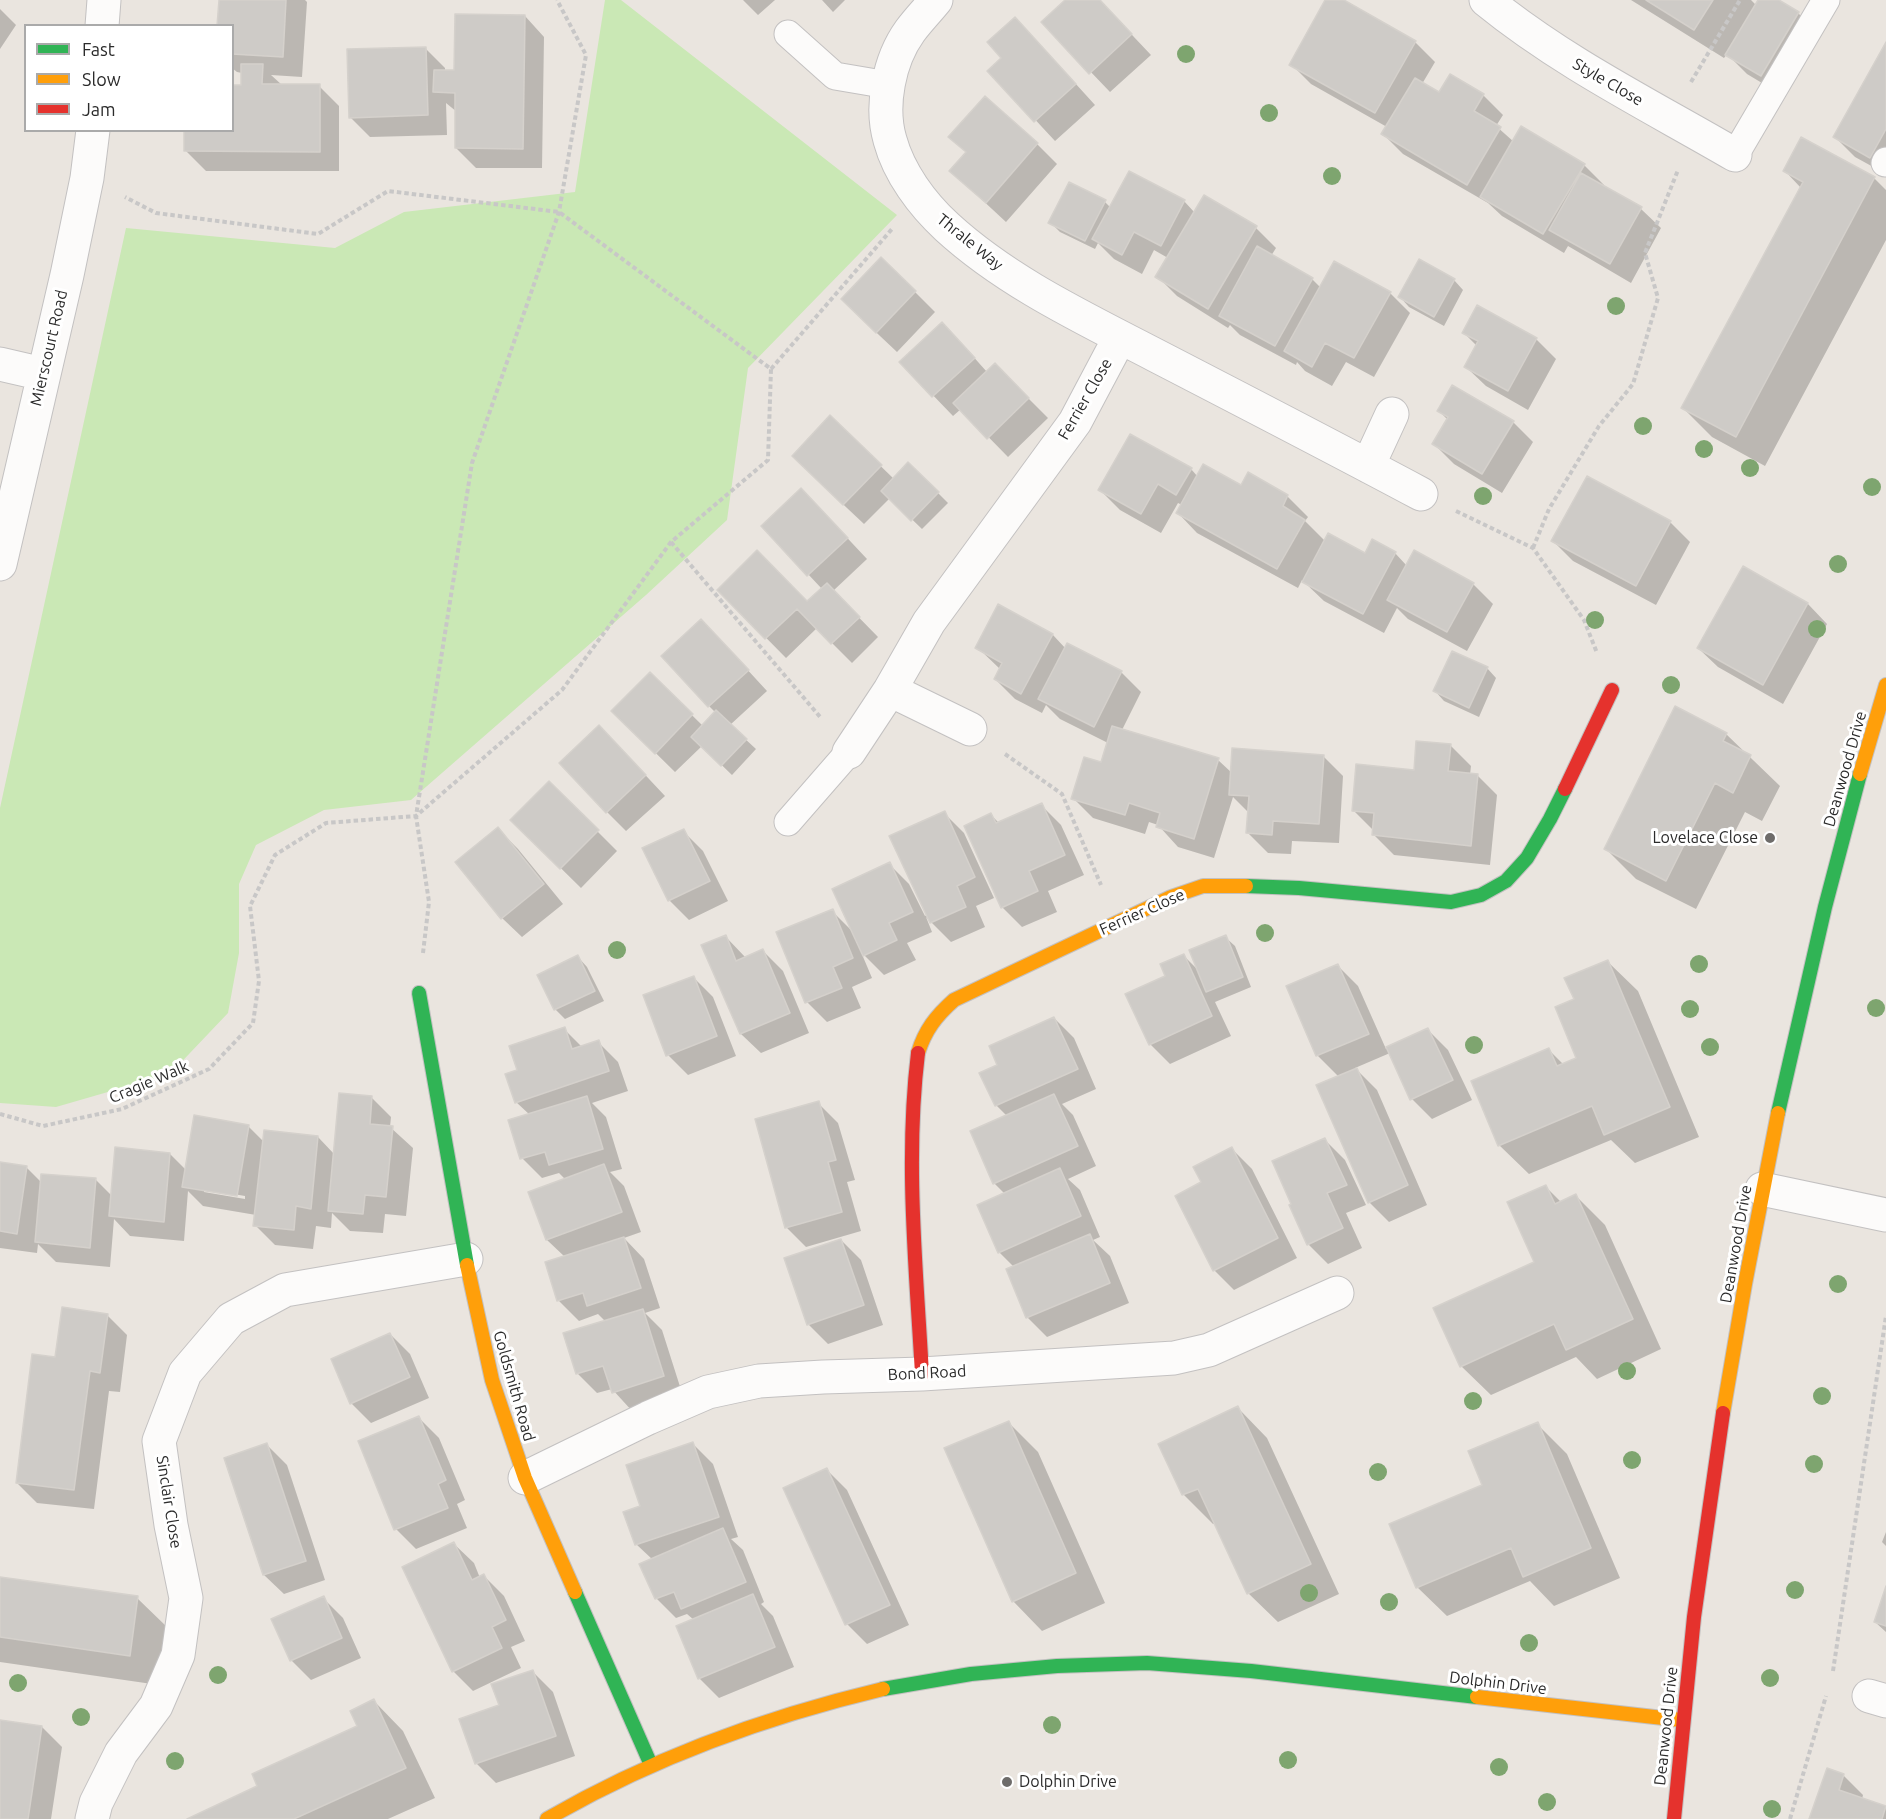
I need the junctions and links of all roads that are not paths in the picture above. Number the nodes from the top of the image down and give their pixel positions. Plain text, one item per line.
1 (104, 0) edge
2 (936, 0) edge
3 (1486, 0) edge
4 (1826, 0) edge
5 (102, 24) edge
6 (788, 34) dead end
7 (888, 85) junction
8 (93, 132) edge
9 (1735, 155) joint
10 (1120, 337) junction
11 (0, 364) edge
12 (43, 374) junction
13 (1392, 414) dead end
14 (1368, 466) junction
15 (1421, 494) road end
16 (0, 564) edge
17 (1886, 685) edge
18 (890, 690) junction
19 (1612, 690) road end
20 (970, 729) road end
21 (849, 752) joint
22 (788, 822) dead end
23 (419, 993) road end
24 (1762, 1189) junction
25 (1886, 1215) edge
26 (466, 1260) junction
27 (1337, 1293) dead end
28 (922, 1374) junction
29 (525, 1478) junction
30 (1682, 1720) junction
31 (651, 1765) junction
32 (92, 1819) edge
33 (547, 1819) edge
34 (1674, 1819) edge

1 - 5 street
2 - 7 street, Thrale Way
3 - 9 street, Style Close
4 - 9 lane
6 - 7 lane
7 - 10 street, Thrale Way
8 - 12 street, Mierscourt Road
10 - 14 street
10 - 18 street, Ferrier Close
11 - 12 street
12 - 16 street, Mierscourt Road
13 - 14 street
14 - 15 street
17 - 24 street, Deanwood Drive
18 - 20 street
18 - 21 street, Ferrier Close
19 - 28 street, Ferrier Close
21 - 22 lane
23 - 26 street, Goldsmith Road
24 - 25 street
24 - 30 street, Deanwood Drive
26 - 29 street, Goldsmith Road
26 - 32 street, Sinclair Close
27 - 28 street, Bond Road
28 - 29 street, Bond Road
29 - 31 street, Goldsmith Road
30 - 31 street, Dolphin Drive
30 - 34 street, Deanwood Drive
31 - 33 street, Dolphin Drive

